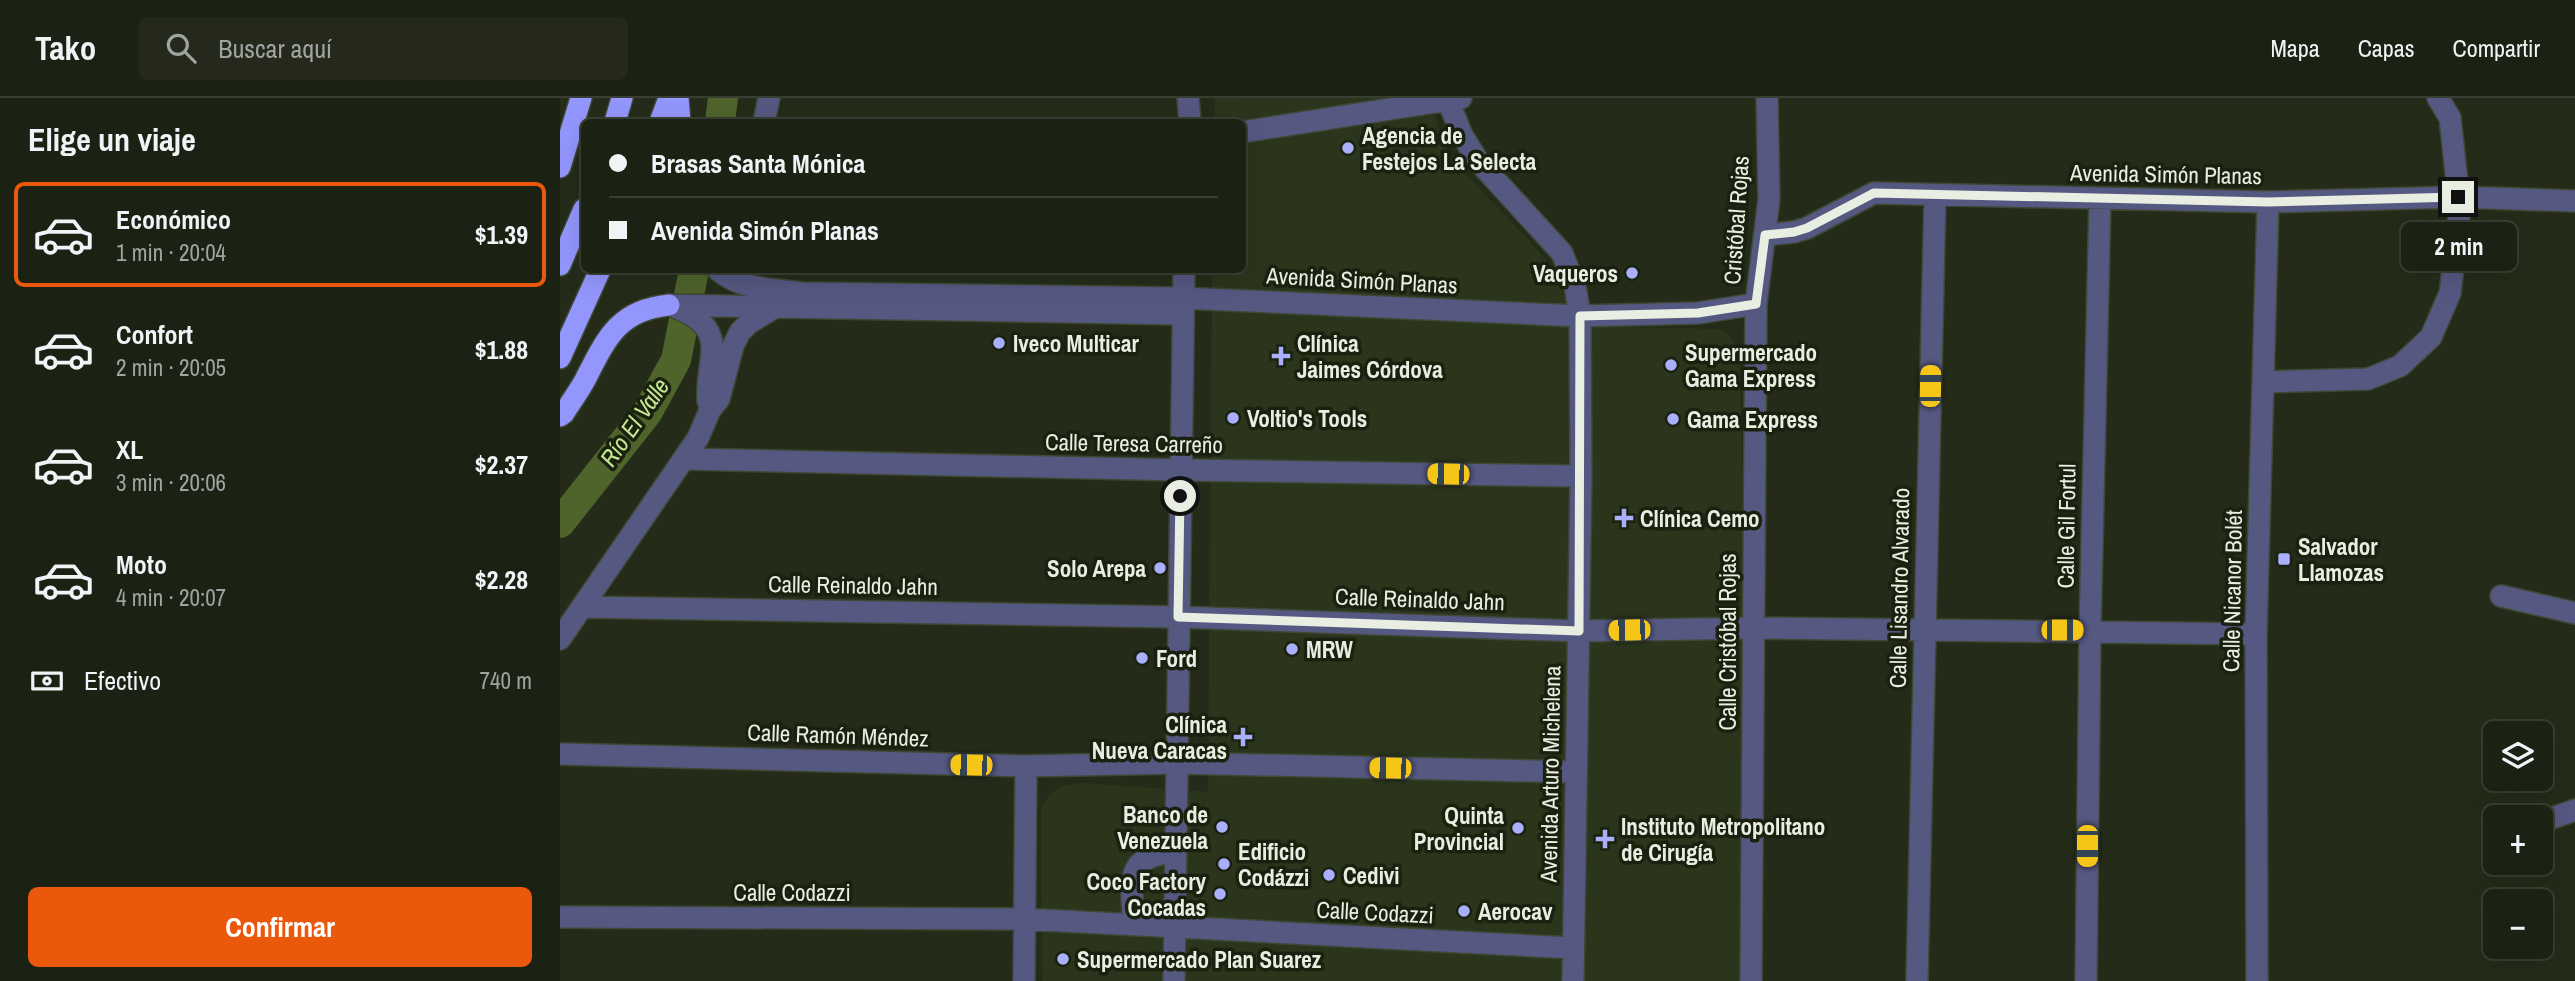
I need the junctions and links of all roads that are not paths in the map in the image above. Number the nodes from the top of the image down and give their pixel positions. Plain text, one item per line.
1 (582, 98) edge
2 (622, 98) edge
3 (669, 98) edge
4 (678, 98) edge
5 (769, 98) edge
6 (1188, 98) edge
7 (1767, 98) edge
8 (2438, 98) edge
9 (1452, 99) edge
10 (616, 119) edge
11 (661, 119) edge
12 (680, 119) edge
13 (765, 119) edge
14 (1189, 119) edge
15 (1246, 131) edge
16 (560, 167) edge
17 (1935, 196) junction
18 (2458, 197) junction
19 (2100, 199) junction
20 (2575, 201) edge
21 (2268, 202) junction
22 (581, 216) edge
23 (1765, 235) junction
24 (560, 265) edge
25 (599, 273) edge
26 (722, 273) edge
27 (766, 273) edge
28 (1184, 273) edge
29 (802, 293) junction
30 (1756, 304) junction
31 (669, 305) junction
32 (1182, 306) junction
33 (774, 308) junction
34 (1580, 316) junction
35 (560, 358) edge
36 (2264, 382) junction
37 (710, 410) junction
38 (560, 416) edge
39 (686, 459) junction
40 (1181, 470) junction
41 (1581, 476) junction
42 (2501, 596) dead end
43 (582, 607) junction
44 (2575, 613) edge
45 (1178, 617) junction
46 (1753, 628) junction
47 (2090, 630) junction
48 (1579, 631) junction
49 (1924, 631) junction
50 (2256, 634) junction
51 (560, 639) edge
52 (560, 754) edge
53 (1176, 763) junction
54 (1026, 766) junction
55 (1576, 772) junction
56 (2575, 810) edge
57 (2553, 818) edge
58 (1175, 850) junction
59 (560, 917) edge
60 (1024, 919) junction
61 (1134, 925) junction
62 (1174, 929) junction
63 (1573, 948) junction
64 (1024, 981) edge
65 (1174, 981) edge
66 (1573, 981) edge
67 (1751, 981) edge
68 (1917, 981) edge
69 (2086, 981) edge
70 (2257, 981) edge

1 - 16 highway
2 - 10 highway
3 - 11 highway
4 - 12 highway
5 - 13 street
6 - 14 street
7 - 23 street, Cristóbal Rojas
8 - 18 street
9 - 15 street
9 - 34 street, Avenida Arturo Michelena
17 - 19 street, Avenida Simón Planas
17 - 23 street, Avenida Simón Planas
17 - 49 street, Calle Lisandro Alvarado
18 - 20 street, Avenida Simón Planas
18 - 21 street, Avenida Simón Planas
18 - 36 street
19 - 21 street, Avenida Simón Planas
19 - 47 street, Calle Gil Fortul
21 - 36 street, Calle Nicanor Bolét
22 - 24 highway
23 - 30 street, Cristóbal Rojas
25 - 35 highway
26 - 29 street, Avenida Simón Planas
27 - 29 street
28 - 32 street
29 - 32 street, Avenida Simón Planas
30 - 34 street, Avenida Simón Planas
30 - 46 street, Calle Cristóbal Rojas
31 - 33 street, Avenida Simón Planas
31 - 37 street
31 - 38 highway
32 - 33 street, Avenida Simón Planas
32 - 34 street, Avenida Simón Planas
32 - 40 street
33 - 37 street
34 - 41 street, Avenida Arturo Michelena
36 - 50 street, Calle Nicanor Bolét
37 - 39 street
39 - 40 street, Calle Teresa Carreño
39 - 43 street
40 - 41 street, Calle Teresa Carreño
40 - 45 street
41 - 48 street, Avenida Arturo Michelena
42 - 44 street
43 - 45 street, Calle Reinaldo Jahn
43 - 51 street
45 - 48 street, Calle Reinaldo Jahn
45 - 53 street
46 - 48 street, Calle Reinaldo Jahn
46 - 49 street, Calle Reinaldo Jahn
46 - 67 street, Calle Cristóbal Rojas
47 - 49 street, Calle Reinaldo Jahn
47 - 50 street, Calle Reinaldo Jahn
47 - 69 street, Calle Gil Fortul
48 - 55 street, Avenida Arturo Michelena
49 - 68 street, Calle Lisandro Alvarado
50 - 70 street, Calle Nicanor Bolét
52 - 54 street, Calle Ramón Méndez
53 - 54 street, Calle Ramón Méndez
53 - 55 street, Calle Ramón Méndez
53 - 58 street
54 - 60 street
55 - 63 street, Avenida Arturo Michelena
56 - 57 street
58 - 61 street
58 - 62 street
59 - 60 street, Calle Codazzi
60 - 61 street, Calle Codazzi
60 - 64 street
61 - 62 street, Calle Codazzi
62 - 63 street, Calle Codazzi
62 - 65 street
63 - 66 street, Avenida Arturo Michelena

